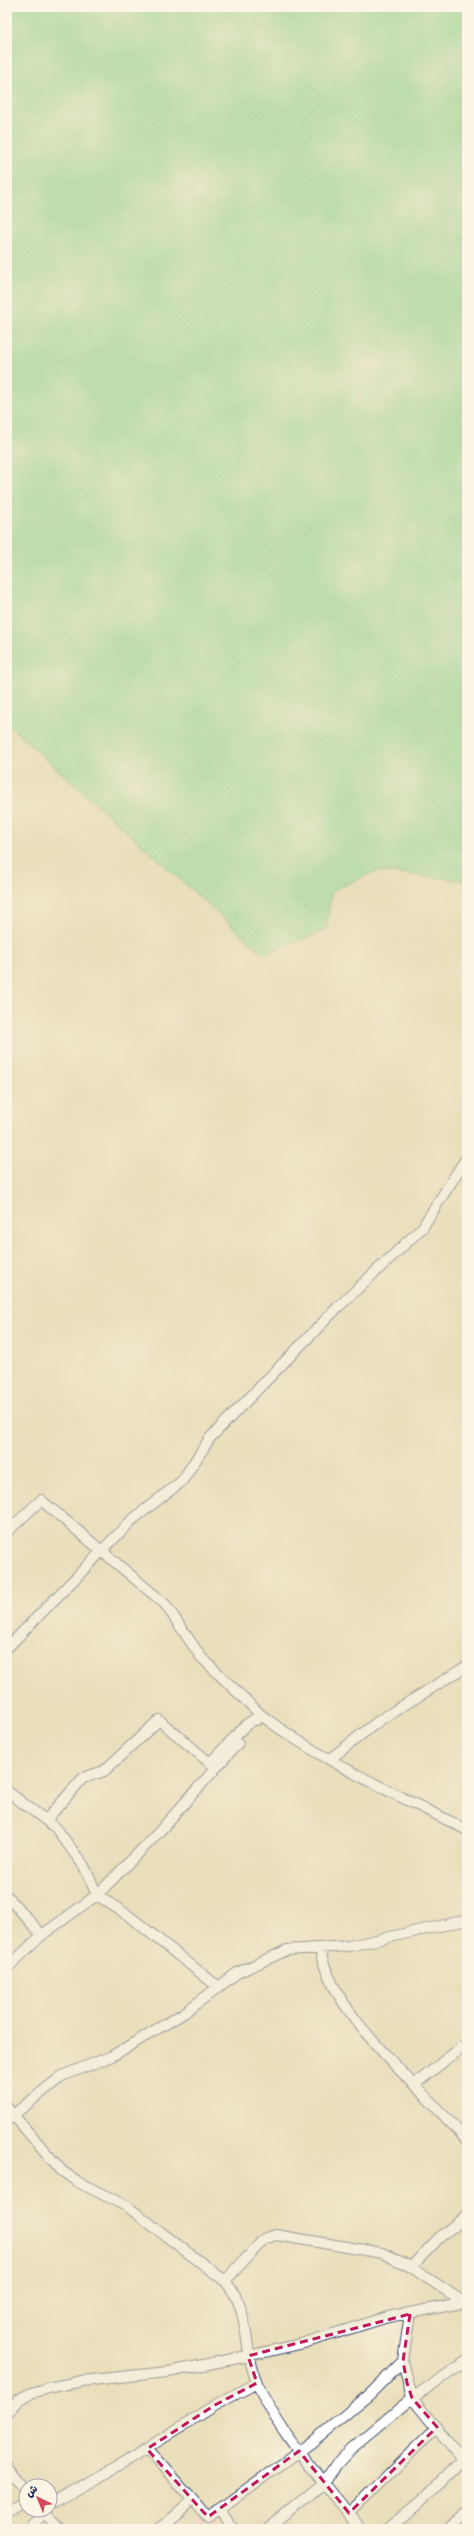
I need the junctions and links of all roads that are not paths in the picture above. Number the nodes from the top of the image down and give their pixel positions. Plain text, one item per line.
1 (467, 1157) edge
2 (7, 1532) edge
3 (101, 1551) junction
4 (7, 1648) edge
5 (467, 1666) edge
6 (261, 1715) junction
7 (330, 1760) junction
8 (7, 1791) edge
9 (46, 1820) junction
10 (467, 1830) edge
11 (97, 1895) junction
12 (7, 1896) edge
13 (467, 1920) edge
14 (42, 1935) junction
15 (320, 1950) junction
16 (7, 1968) edge
17 (217, 1986) junction
18 (467, 2043) edge
19 (415, 2084) junction
20 (9, 2114) edge
21 (467, 2141) edge
22 (467, 2215) edge
23 (411, 2267) junction
24 (225, 2281) junction
25 (466, 2302) edge
26 (410, 2314) junction
27 (248, 2356) junction
28 (403, 2361) junction
29 (467, 2361) edge
30 (257, 2383) junction
31 (412, 2398) junction
32 (7, 2412) edge
33 (437, 2427) junction
34 (147, 2449) junction
35 (299, 2452) junction
36 (465, 2461) edge
37 (7, 2466) edge
38 (18, 2480) edge
39 (325, 2482) junction
40 (58, 2499) edge
41 (192, 2500) junction
42 (18, 2506) edge
43 (222, 2509) junction
44 (7, 2512) edge
45 (349, 2513) junction
46 (467, 2513) edge
47 (38, 2518) edge
48 (50, 2518) edge
49 (29, 2529) edge
50 (62, 2529) edge
51 (159, 2529) edge
52 (233, 2529) edge
53 (267, 2529) edge
54 (361, 2529) edge
55 (387, 2529) edge
56 (448, 2529) edge

1 - 3 street
2 - 3 street
3 - 4 street
3 - 6 street
5 - 7 street
6 - 7 street
6 - 9 street
6 - 11 street
7 - 10 street
8 - 9 street
9 - 11 street
11 - 14 street
11 - 17 street
12 - 14 street
13 - 15 street
14 - 16 street
15 - 17 street
15 - 19 street
17 - 20 street
18 - 19 street
19 - 21 street
20 - 24 street
22 - 23 street
23 - 24 street
23 - 25 street
24 - 27 street
25 - 26 street
26 - 27 street
26 - 28 street
27 - 30 street
27 - 32 street
28 - 31 street
28 - 35 street
29 - 31 street
30 - 34 street
30 - 35 street
31 - 33 street
31 - 39 street
33 - 36 street
33 - 45 street
34 - 40 street
34 - 41 street
35 - 39 street
35 - 43 street
36 - 55 street
37 - 38 street
39 - 45 street
39 - 53 street
41 - 43 street
41 - 51 street
42 - 44 street
43 - 52 street
45 - 54 street
46 - 56 street
47 - 49 street
48 - 50 street

